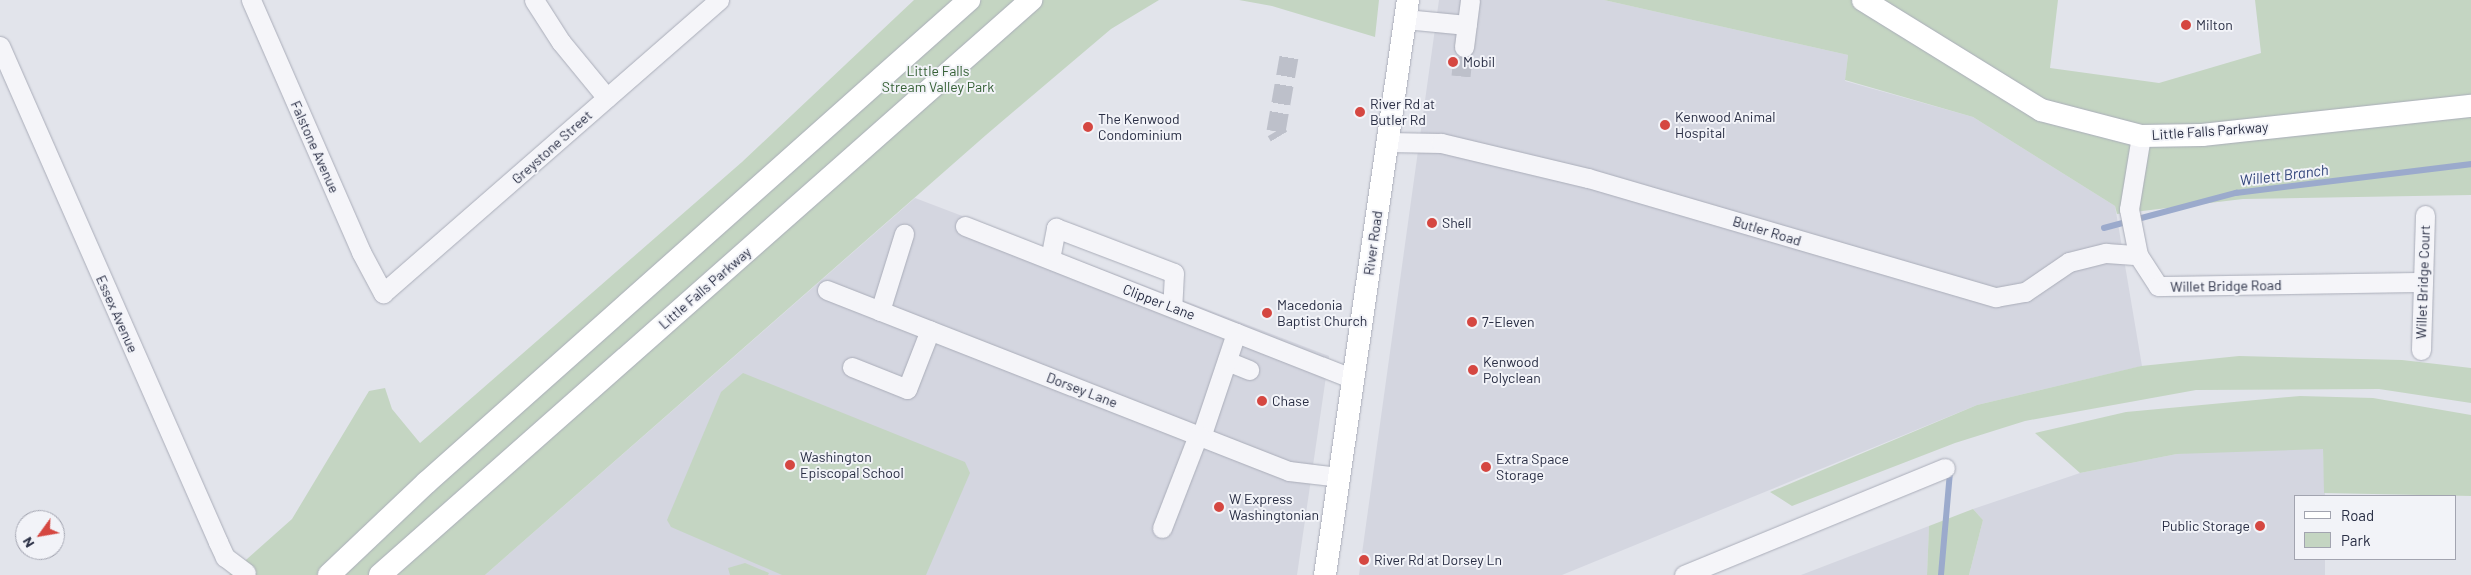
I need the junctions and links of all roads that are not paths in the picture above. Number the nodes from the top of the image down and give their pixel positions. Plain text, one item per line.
1 (250, 0) edge
2 (534, 0) edge
3 (719, 0) edge
4 (969, 0) edge
5 (1031, 0) edge
6 (1470, 0) edge
7 (1863, 0) edge
8 (1405, 7) edge
9 (1467, 25) junction
10 (0, 46) edge
11 (1464, 47) tunnel mouth
12 (607, 98) junction
13 (2471, 106) edge
14 (2141, 136) junction
15 (1388, 142) junction
16 (2425, 214) dead end
17 (965, 226) dead end
18 (904, 234) dead end
19 (2138, 255) junction
20 (1050, 259) junction
21 (2423, 282) junction
22 (827, 290) dead end
23 (383, 293) joint
24 (1172, 307) junction
25 (880, 311) junction
26 (930, 330) junction
27 (1236, 333) junction
28 (2421, 350) dead end
29 (1227, 362) junction
30 (852, 367) dead end
31 (1249, 370) dead end
32 (1354, 379) junction
33 (1200, 436) junction
34 (1945, 468) dead end
35 (1340, 477) junction
36 (1162, 528) dead end
37 (246, 573) dead end
38 (329, 575) edge
39 (380, 575) edge
40 (1325, 575) edge
41 (1684, 575) edge

1 - 23 street, Falstone Avenue
2 - 12 street
3 - 12 street, Greystone Street
4 - 38 main road
5 - 39 main road, Little Falls Parkway
6 - 9 street
7 - 14 main road, Little Falls Parkway
8 - 9 street
8 - 15 main road, River Road
9 - 11 street
10 - 37 street, Essex Avenue
12 - 23 street, Greystone Street
13 - 14 main road, Little Falls Parkway
14 - 19 street, Willet Bridge Road
15 - 19 street, Butler Road
15 - 32 main road, River Road
16 - 21 street, Willet Bridge Court
17 - 20 street, Clipper Lane
18 - 25 street
19 - 21 street, Willet Bridge Road
20 - 24 street, Clipper Lane
20 - 24 street
21 - 28 street, Willet Bridge Court
22 - 25 street, Dorsey Lane
24 - 27 street, Clipper Lane
25 - 26 street, Dorsey Lane
26 - 30 street
26 - 33 street, Dorsey Lane
27 - 29 street
27 - 32 street, Clipper Lane
29 - 31 street
29 - 33 street
32 - 35 main road, River Road
33 - 35 street, Dorsey Lane
33 - 36 street
34 - 41 street
35 - 40 main road, River Road

